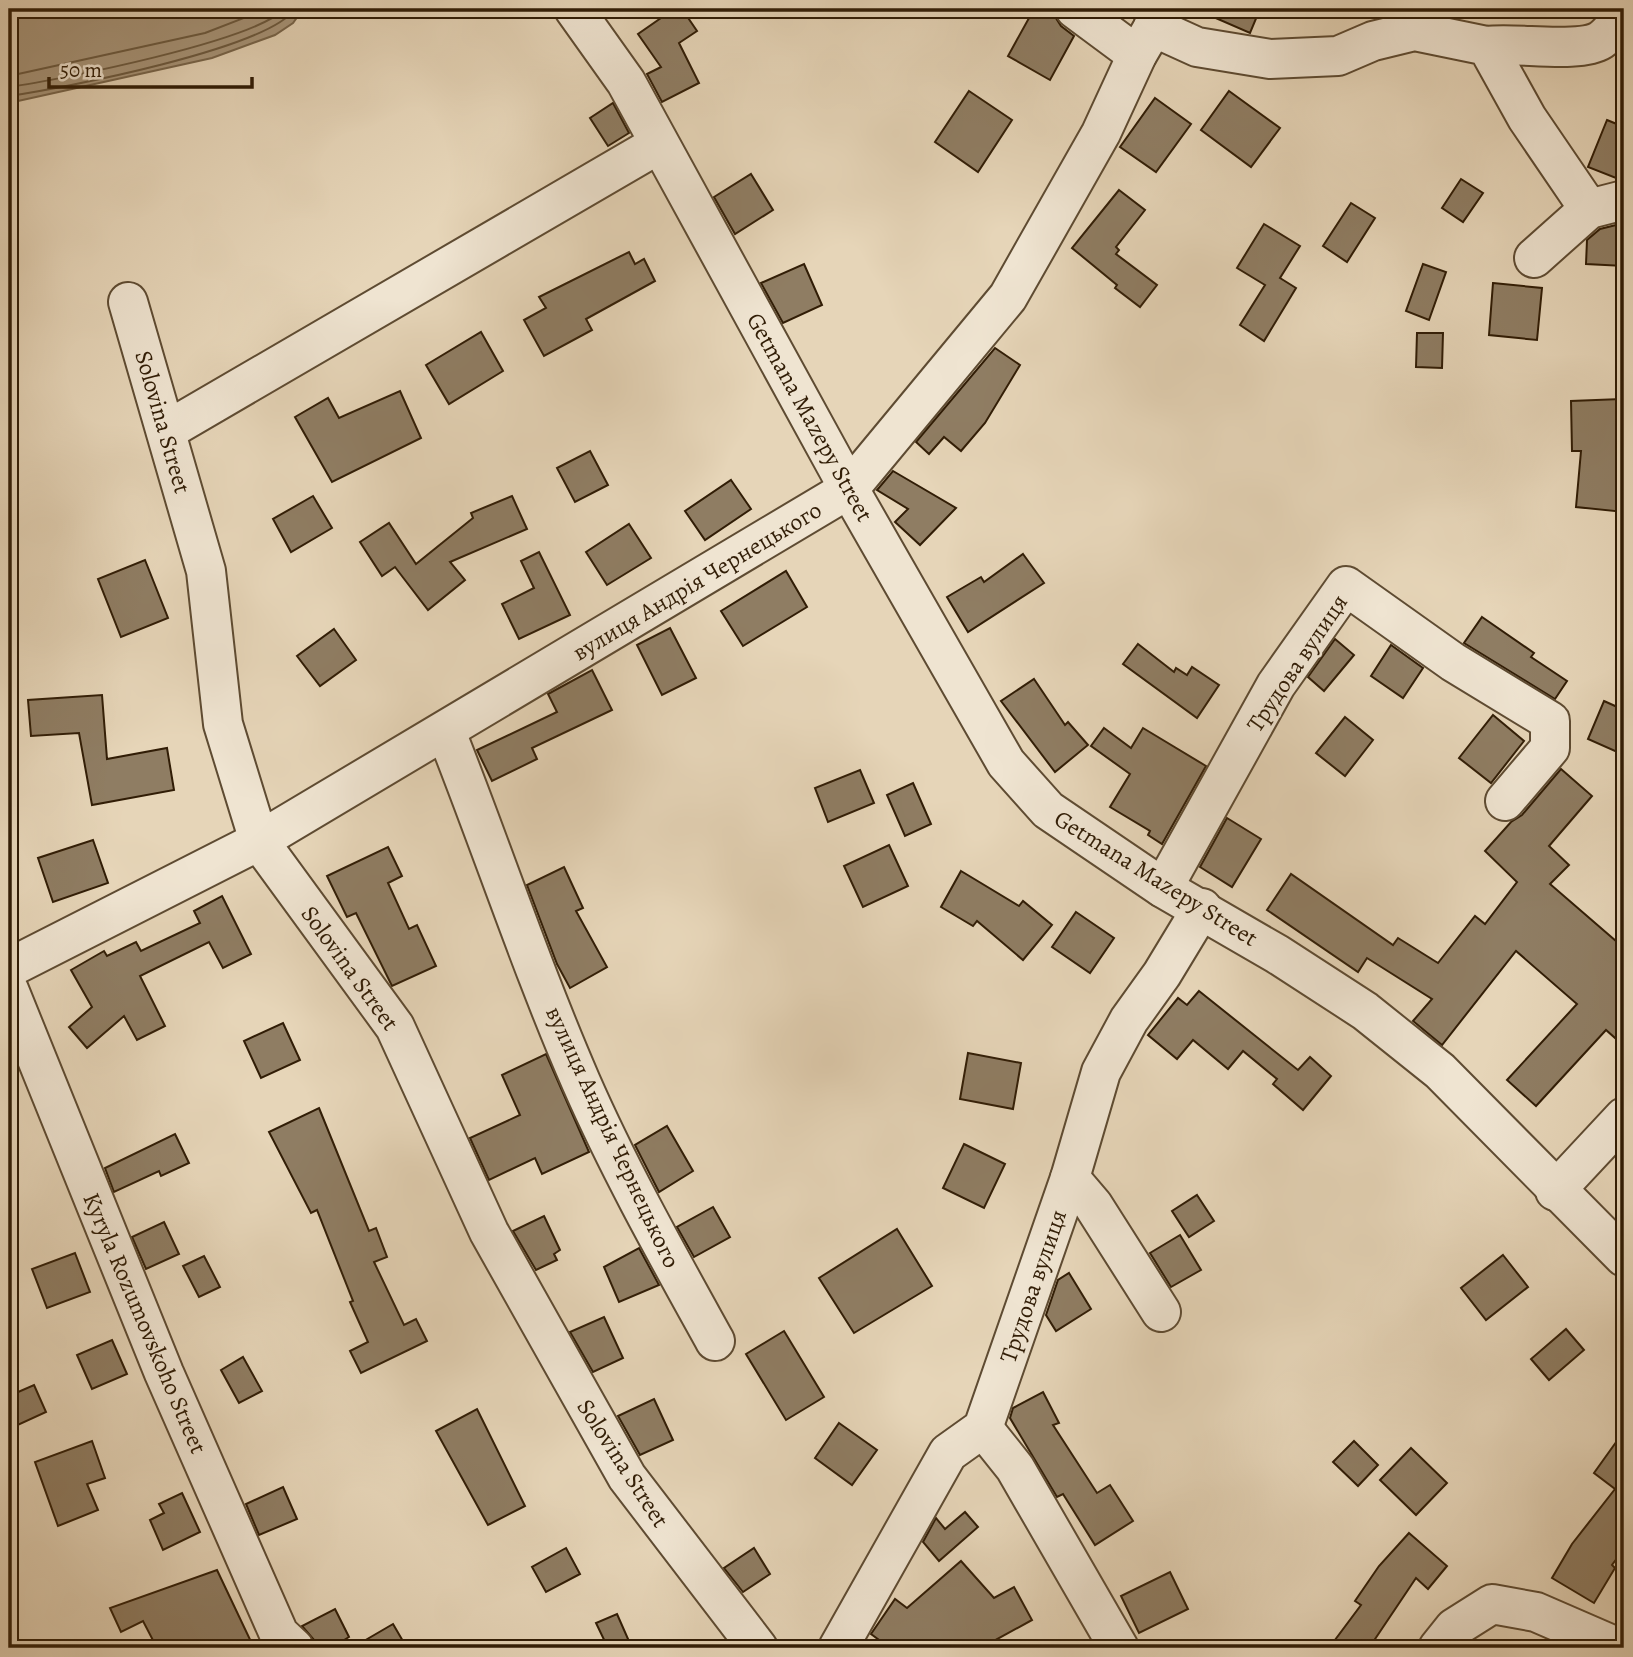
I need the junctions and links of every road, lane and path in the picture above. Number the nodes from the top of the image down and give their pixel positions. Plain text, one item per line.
1 (574, 9) edge
2 (1075, 9) edge
3 (1624, 16) edge
4 (1423, 20) edge
5 (1151, 30) edge
6 (1487, 46) junction
7 (657, 145) junction
8 (1606, 204) edge
9 (1534, 258) dead end
10 (128, 302) dead end
11 (166, 431) junction
12 (849, 489) junction
13 (446, 732) junction
14 (1505, 801) dead end
15 (259, 841) junction
16 (1163, 888) junction
17 (1202, 908) junction
18 (9, 968) edge
19 (9, 990) edge
20 (1624, 1117) edge
21 (1070, 1178) junction
22 (1555, 1191) junction
23 (1624, 1257) edge
24 (1161, 1312) dead end
25 (715, 1340) dead end
26 (983, 1428) junction
27 (295, 1648) edge
28 (758, 1648) edge
29 (838, 1648) edge
30 (1119, 1648) edge
31 (1438, 1648) edge
32 (1619, 1648) edge

1 - 7 street, Getmana Mazepy Street
2 - 5 street
3 - 6 street
4 - 5 street
4 - 6 street
5 - 12 street, вулиця Андрія Чернецького
6 - 8 street
7 - 11 street
7 - 12 street, Getmana Mazepy Street
8 - 9 street
10 - 11 street, Solovina Street
11 - 15 street, Solovina Street
12 - 13 street, вулиця Андрія Чернецького
12 - 16 street, Getmana Mazepy Street
13 - 15 street, вулиця Андрія Чернецького
13 - 25 street, вулиця Андрія Чернецького
14 - 16 street, Трудова вулиця
15 - 18 street, вулиця Андрія Чернецького
15 - 28 street, Solovina Street
16 - 17 street, Getmana Mazepy Street
17 - 21 street, Трудова вулиця
17 - 22 street, Getmana Mazepy Street
19 - 27 street, Kyryla Rozumovskoho Street
20 - 22 street
21 - 24 street
21 - 26 street, Трудова вулиця
22 - 23 street, Getmana Mazepy Street
26 - 29 street
26 - 30 street
31 - 32 street

